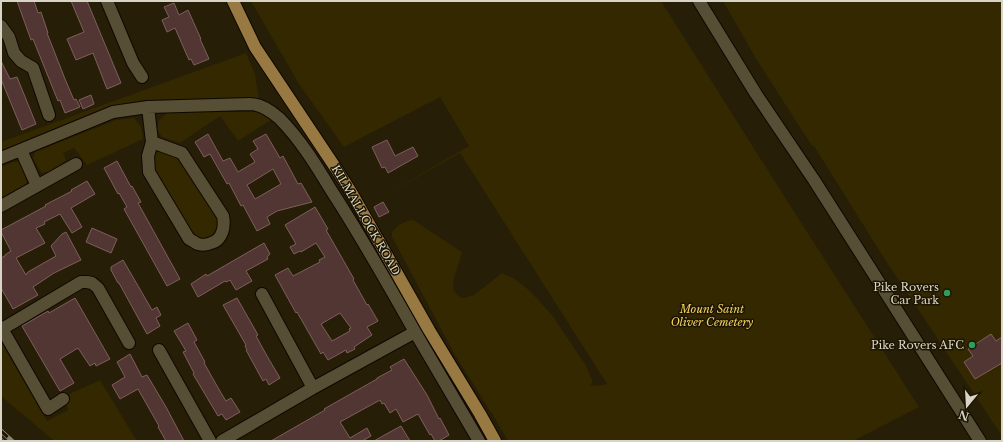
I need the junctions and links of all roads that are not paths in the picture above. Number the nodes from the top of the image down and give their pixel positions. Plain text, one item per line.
1 (107, 1) edge
2 (233, 1) edge
3 (699, 1) edge
4 (1, 26) edge
5 (142, 77) dead end
6 (148, 107) junction
7 (49, 115) dead end
8 (152, 142) junction
9 (21, 150) junction
10 (1, 158) edge
11 (76, 164) dead end
12 (37, 186) junction
13 (1, 206) edge
14 (388, 256) junction
15 (376, 264) junction
16 (262, 294) dead end
17 (2, 328) edge
18 (415, 332) junction
19 (129, 343) dead end
20 (159, 350) dead end
21 (313, 388) junction
22 (64, 399) dead end
23 (490, 439) edge
24 (210, 441) edge
25 (222, 441) edge
26 (479, 441) edge
27 (980, 441) edge

1 - 5 street
2 - 14 main road, KILMALLOCK ROAD
3 - 27 street
4 - 7 street
6 - 8 street
6 - 9 street
6 - 15 street
8 - 8 street
9 - 10 street
9 - 12 street
11 - 12 street
12 - 13 street
14 - 15 street
14 - 23 main road, KILMALLOCK ROAD
15 - 18 street
16 - 21 street
17 - 19 street
17 - 22 street
18 - 21 street
18 - 26 street
20 - 24 street
21 - 25 street

